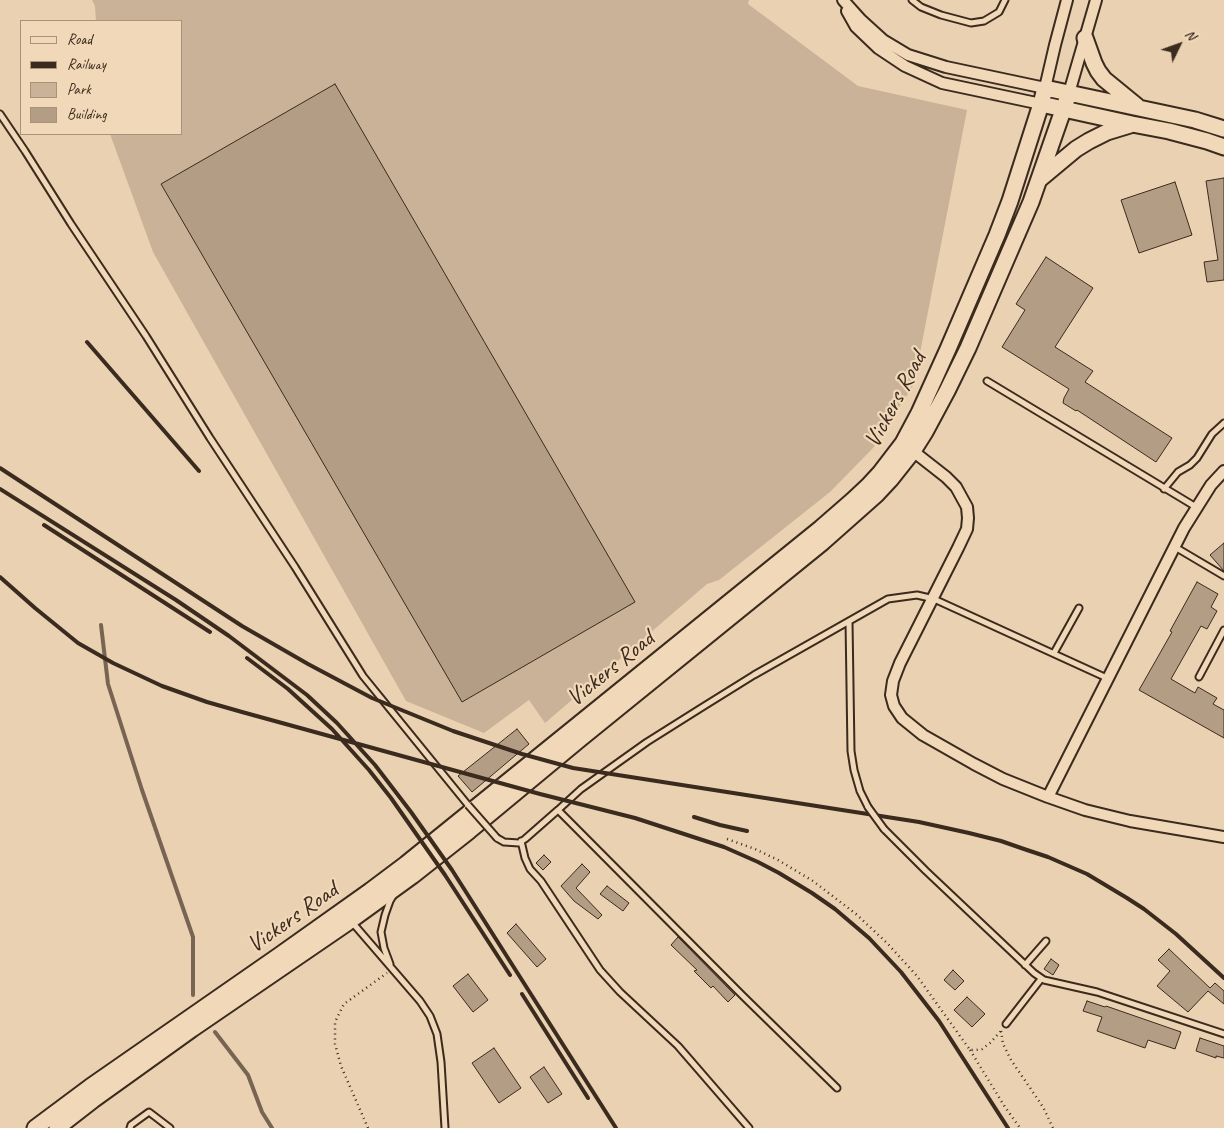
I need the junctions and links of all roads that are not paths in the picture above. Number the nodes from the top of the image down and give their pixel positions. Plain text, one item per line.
1 (842, 0) edge
2 (912, 0) edge
3 (1005, 0) edge
4 (1067, 0) edge
5 (1096, 0) edge
6 (1085, 38) junction
7 (1045, 88) junction
8 (1069, 93) junction
9 (1041, 104) junction
10 (1140, 108) junction
11 (1064, 109) junction
12 (0, 114) edge
13 (1132, 124) junction
14 (1224, 129) edge
15 (1224, 146) edge
16 (1040, 180) junction
17 (987, 381) dead end
18 (1224, 423) edge
19 (908, 447) junction
20 (1224, 471) edge
21 (1164, 489) junction
22 (1196, 507) junction
23 (1174, 547) junction
24 (1224, 576) edge
25 (934, 598) junction
26 (1078, 608) dead end
27 (849, 621) junction
28 (1224, 630) edge
29 (1054, 653) junction
30 (1199, 677) dead end
31 (1109, 679) junction
32 (1048, 797) junction
33 (558, 810) junction
34 (1224, 837) edge
35 (521, 841) junction
36 (402, 883) junction
37 (346, 919) junction
38 (1046, 941) dead end
39 (1025, 964) junction
40 (392, 969) junction
41 (1041, 979) junction
42 (1006, 1024) road end
43 (1224, 1034) edge
44 (838, 1088) dead end
45 (35, 1128) edge
46 (57, 1128) edge
47 (130, 1128) edge
48 (170, 1128) edge
49 (445, 1128) edge
50 (749, 1128) edge

1 - 7 street
1 - 9 street
2 - 3 lane
4 - 7 street
5 - 6 street
6 - 8 street
6 - 10 main road
7 - 8 main road
7 - 9 main road, Vickers Road
8 - 10 main road
8 - 11 main road, Vickers Road
9 - 11 main road
9 - 19 main road, Vickers Road
10 - 14 main road
11 - 13 main road
11 - 16 main road, Vickers Road
12 - 35 lane, bridge
13 - 15 main road
13 - 16 main road
16 - 19 main road, Vickers Road
17 - 21 lane
18 - 21 lane
19 - 25 street
19 - 36 main road, Vickers Road
19 - 37 main road, Vickers Road
20 - 22 street
21 - 22 lane
22 - 23 street
23 - 24 lane
23 - 31 street
25 - 27 lane
25 - 29 lane
25 - 32 street
26 - 29 lane
27 - 33 lane
27 - 39 lane, bridge
28 - 30 lane
29 - 31 lane
31 - 32 street
32 - 34 street
33 - 35 lane
33 - 44 lane
35 - 50 lane
36 - 37 main road, Vickers Road
36 - 40 lane
37 - 40 lane
37 - 45 main road, Vickers Road
37 - 46 main road, Vickers Road
38 - 39 lane
39 - 41 lane
40 - 49 lane
41 - 42 lane
41 - 43 lane
47 - 48 lane

